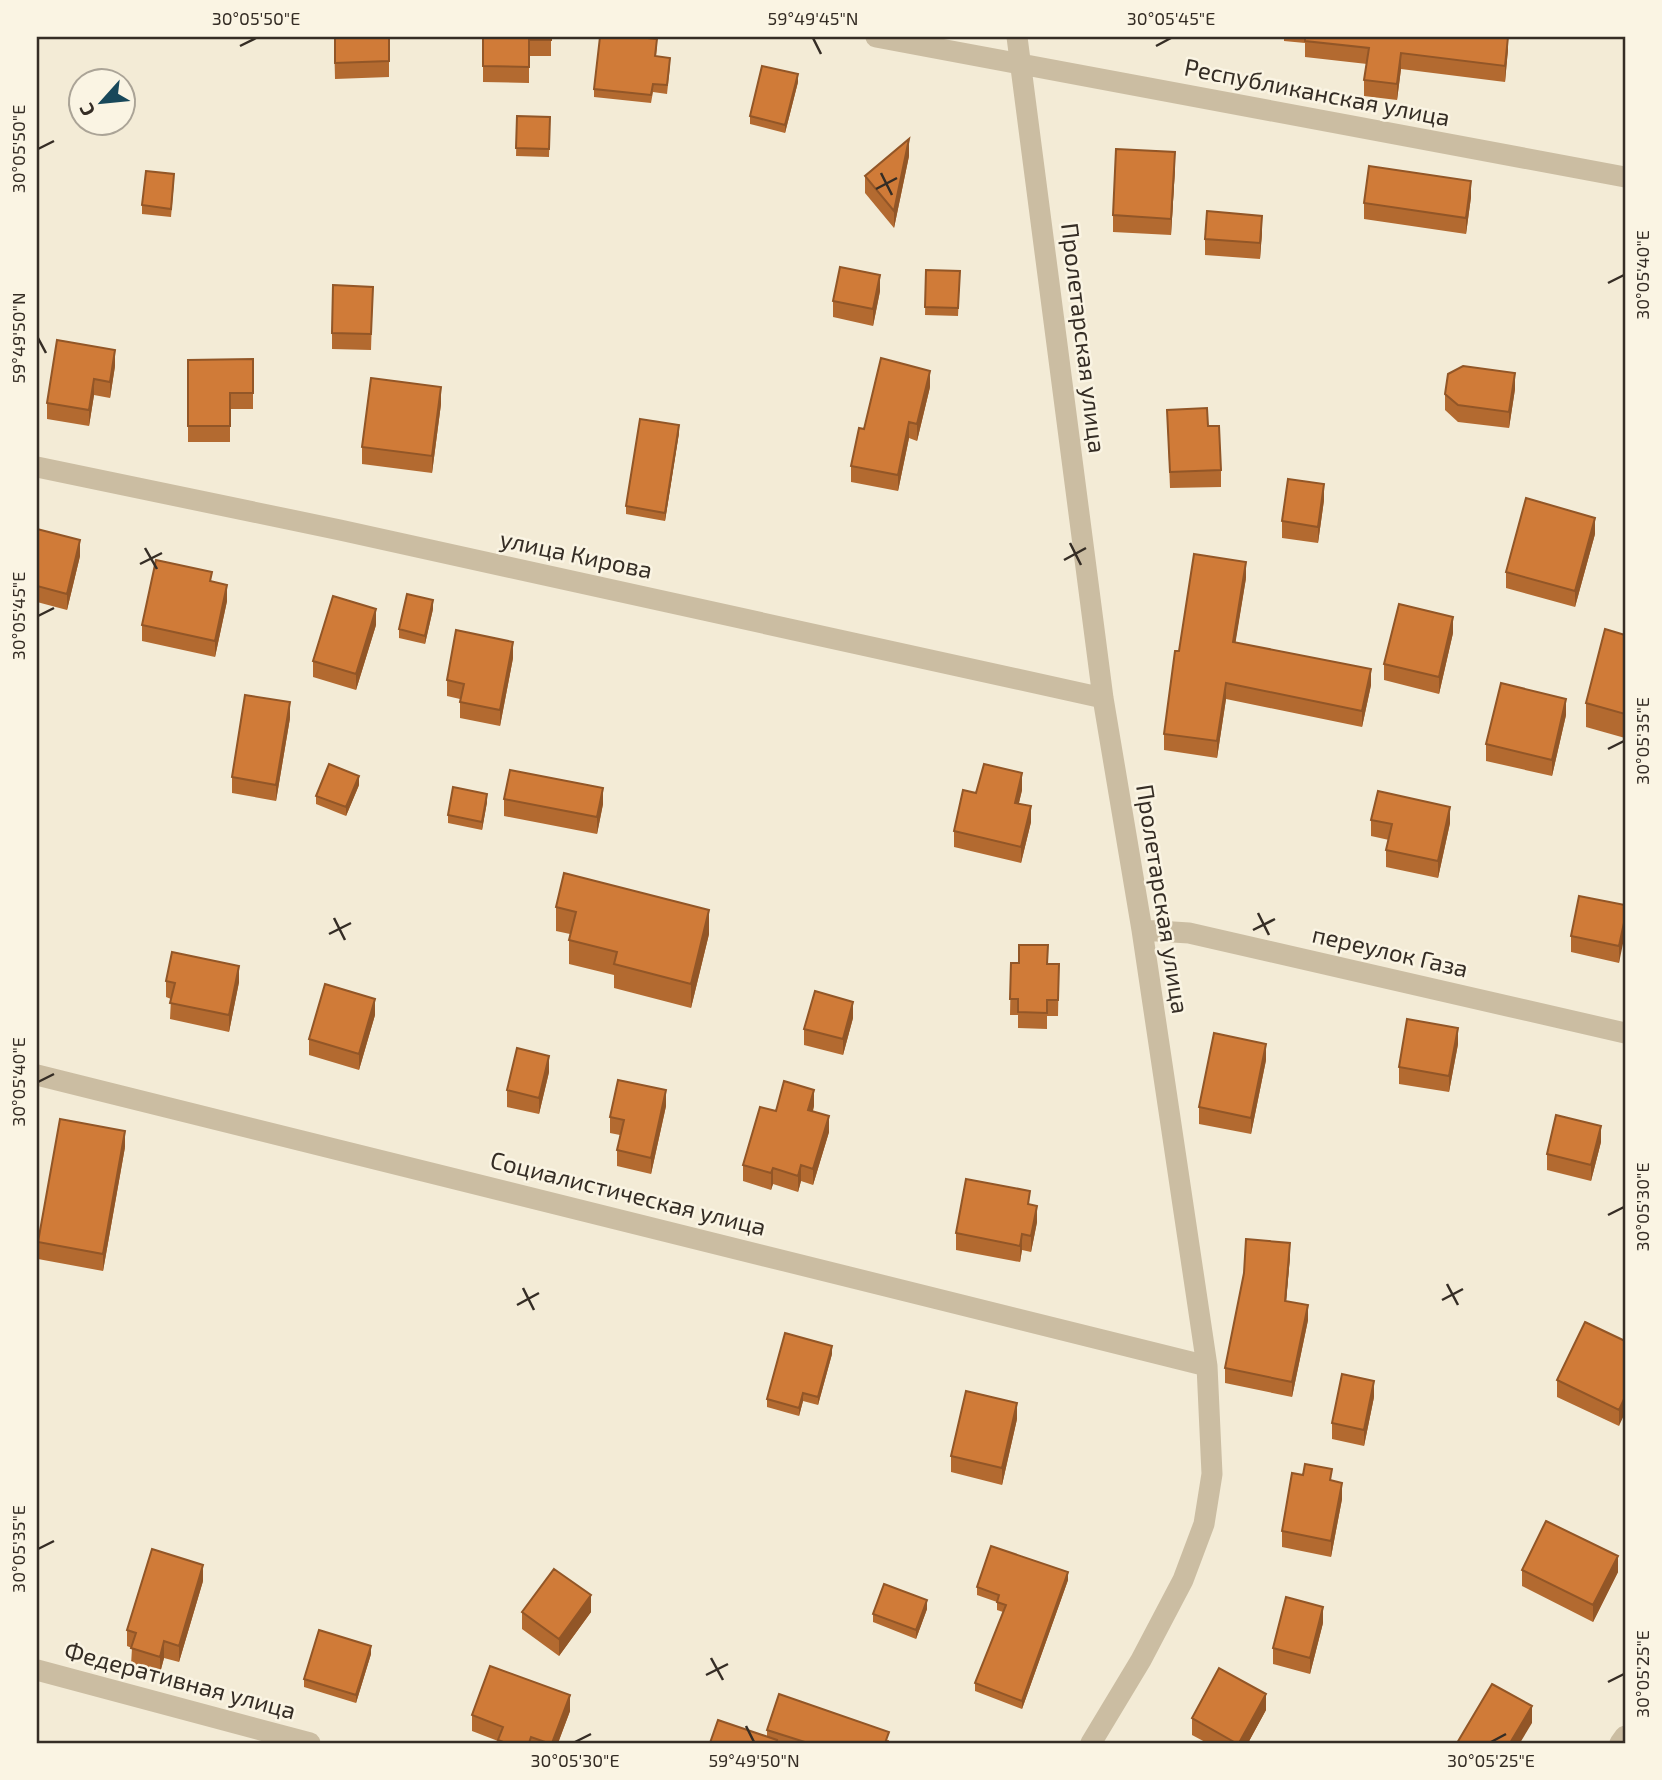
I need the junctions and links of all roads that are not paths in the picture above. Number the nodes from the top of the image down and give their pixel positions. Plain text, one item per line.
1 (876, 37) edge
2 (1017, 37) edge
3 (1021, 65) junction
4 (1625, 177) edge
5 (37, 467) edge
6 (1103, 698) junction
7 (1142, 930) junction
8 (1625, 1034) edge
9 (37, 1074) edge
10 (1207, 1366) junction
11 (37, 1670) edge
12 (1625, 1736) edge
13 (310, 1743) edge
14 (1091, 1743) edge
15 (1620, 1743) edge

1 - 3 street, Республиканская улица
2 - 3 street, Пролетарская улица
3 - 4 street, Республиканская улица
3 - 6 street, Пролетарская улица
5 - 6 street, улица Кирова
6 - 7 street, Пролетарская улица
7 - 8 street, переулок Газа
7 - 10 street, Пролетарская улица
9 - 10 street, Социалистическая улица
10 - 14 street, Пролетарская улица
11 - 13 street, Федеративная улица
12 - 15 street

